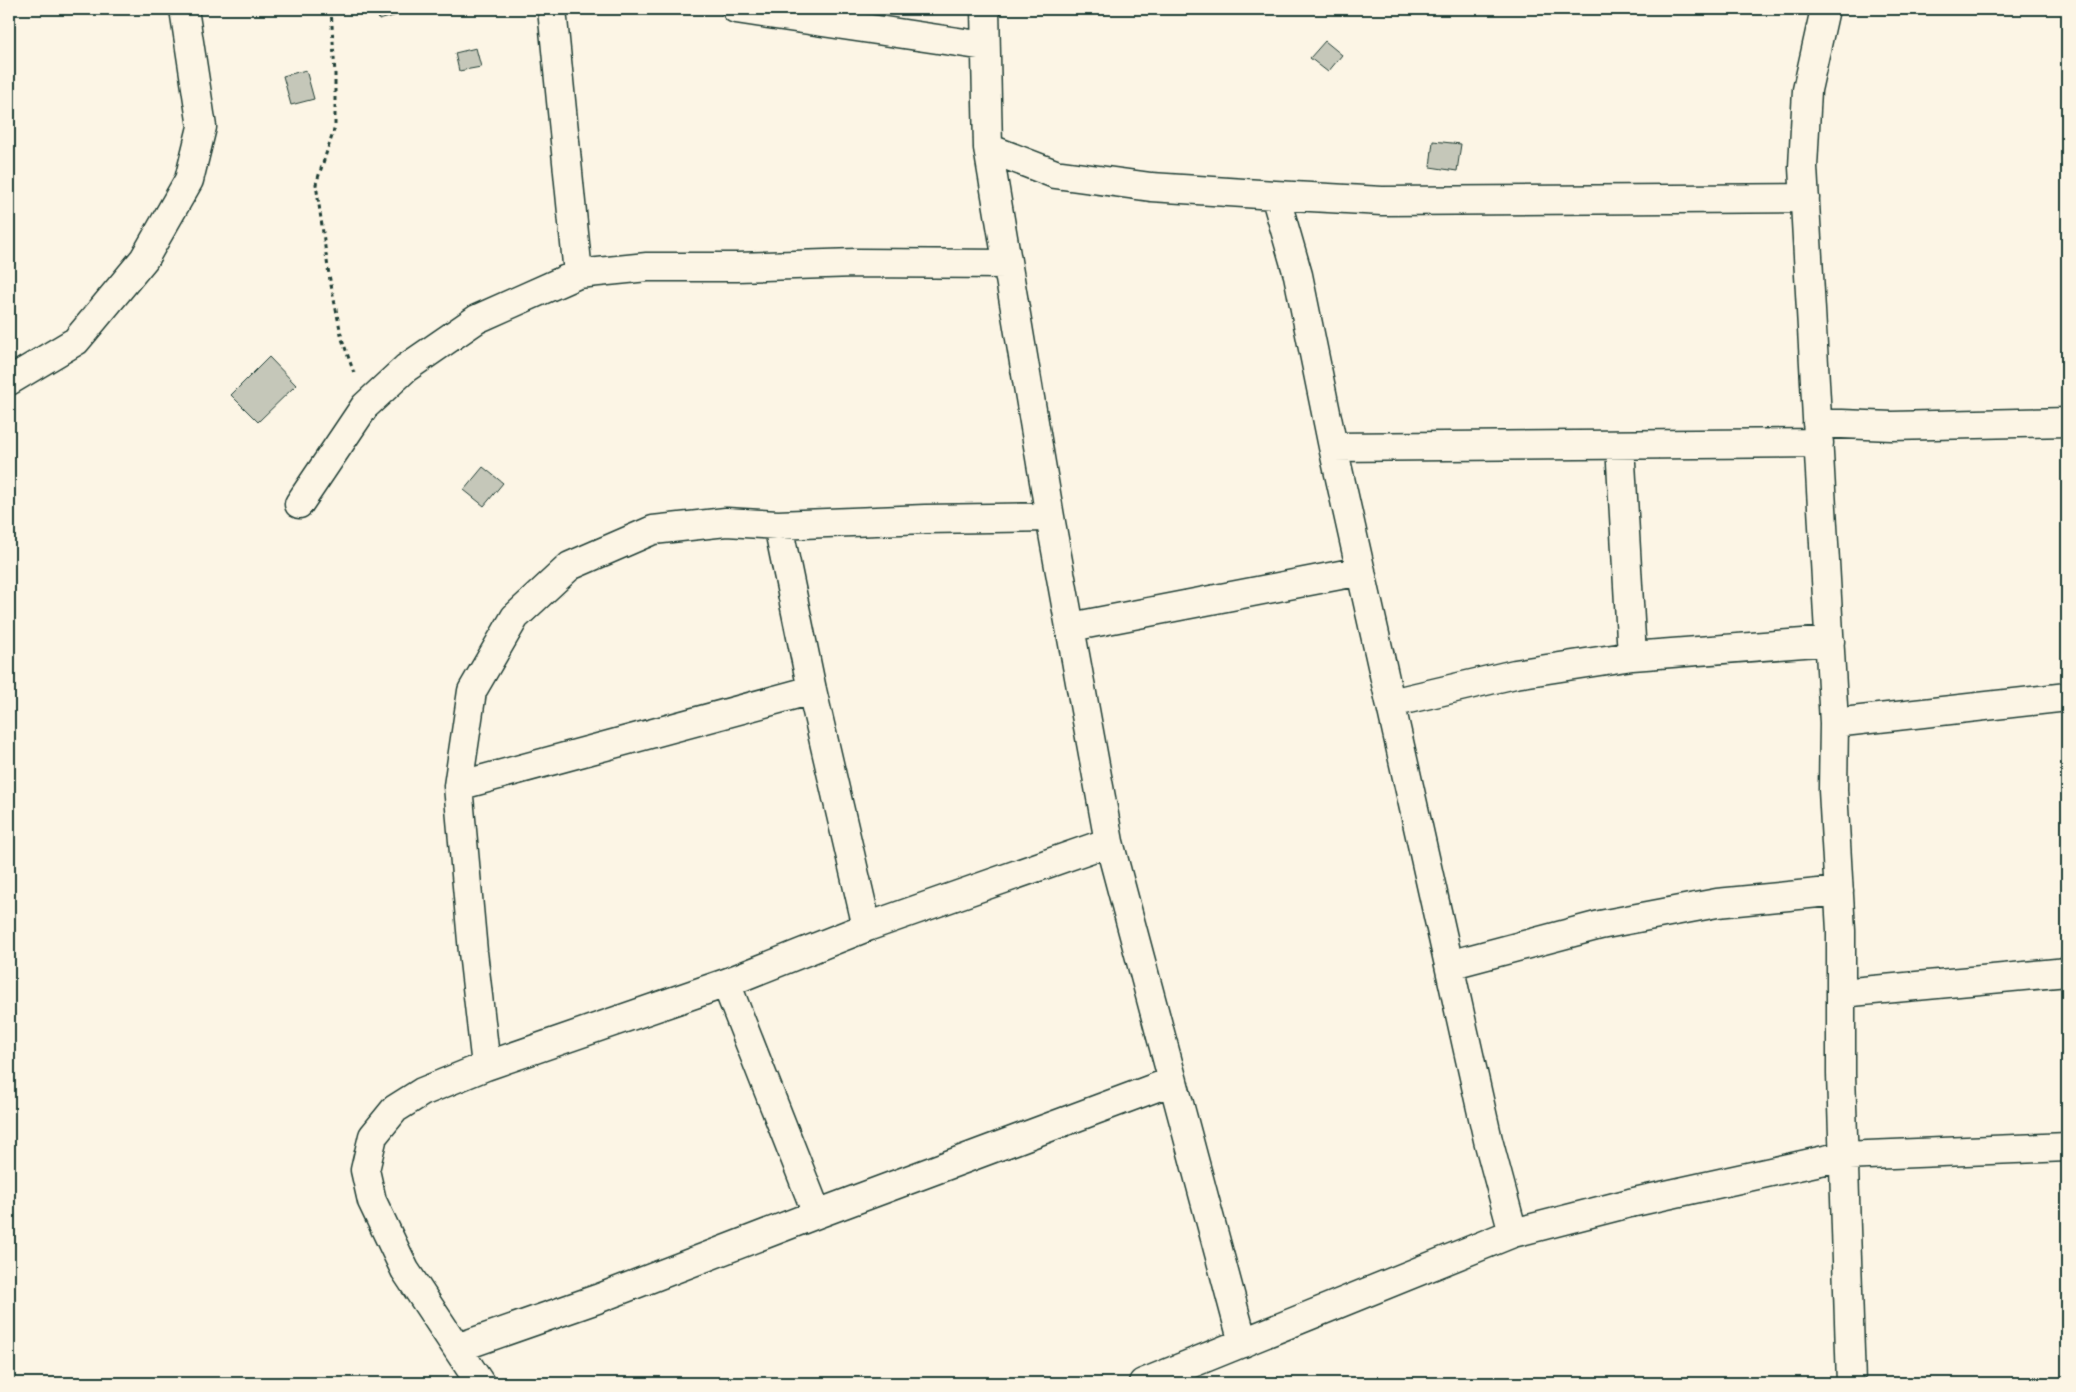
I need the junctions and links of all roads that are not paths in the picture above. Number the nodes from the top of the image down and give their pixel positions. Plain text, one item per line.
1 (184, 9) edge
2 (552, 9) edge
3 (736, 9) edge
4 (985, 9) edge
5 (1825, 9) edge
6 (985, 46) junction
7 (988, 148) junction
8 (1275, 196) junction
9 (1805, 198) junction
10 (1007, 264) junction
11 (578, 274) junction
12 (9, 381) edge
13 (2067, 422) edge
14 (1818, 433) junction
15 (1620, 445) junction
16 (1332, 448) junction
17 (300, 504) dead end
18 (1050, 517) junction
19 (778, 525) junction
20 (1361, 571) junction
21 (1071, 627) junction
22 (1830, 641) junction
23 (1632, 656) junction
24 (812, 690) junction
25 (2067, 697) edge
26 (1391, 703) junction
27 (1834, 723) junction
28 (458, 786) junction
29 (1108, 842) junction
30 (1839, 891) junction
31 (867, 927) junction
32 (1448, 965) junction
33 (2067, 972) edge
34 (726, 983) junction
35 (1841, 993) junction
36 (486, 1066) junction
37 (1173, 1081) junction
38 (2067, 1148) edge
39 (1843, 1156) junction
40 (817, 1214) junction
41 (1512, 1233) junction
42 (1243, 1344) junction
43 (457, 1348) junction
44 (480, 1383) edge
45 (1143, 1383) edge
46 (1851, 1383) edge

1 - 12 street
2 - 11 street
3 - 6 street
4 - 6 street
5 - 9 street
6 - 7 street
7 - 8 street
7 - 10 street
8 - 9 street
8 - 16 street
9 - 14 street
10 - 11 street
10 - 18 street
11 - 17 street
13 - 14 street
14 - 15 street
14 - 22 street
15 - 16 street
15 - 23 street
16 - 20 street
18 - 19 street
18 - 21 street
19 - 24 street
19 - 28 street
20 - 21 street
20 - 26 street
21 - 29 street
22 - 23 street
22 - 27 street
23 - 26 street
24 - 28 street
24 - 31 street
25 - 27 street
26 - 32 street
27 - 30 street
28 - 36 street
29 - 31 street
29 - 37 street
30 - 32 street
30 - 35 street
31 - 34 street
32 - 41 street
33 - 35 street
34 - 36 street
34 - 40 street
35 - 39 street
36 - 43 street
37 - 40 street
37 - 42 street
38 - 39 street
39 - 41 street
39 - 46 street
40 - 43 street
41 - 42 street
42 - 45 street
43 - 44 street

